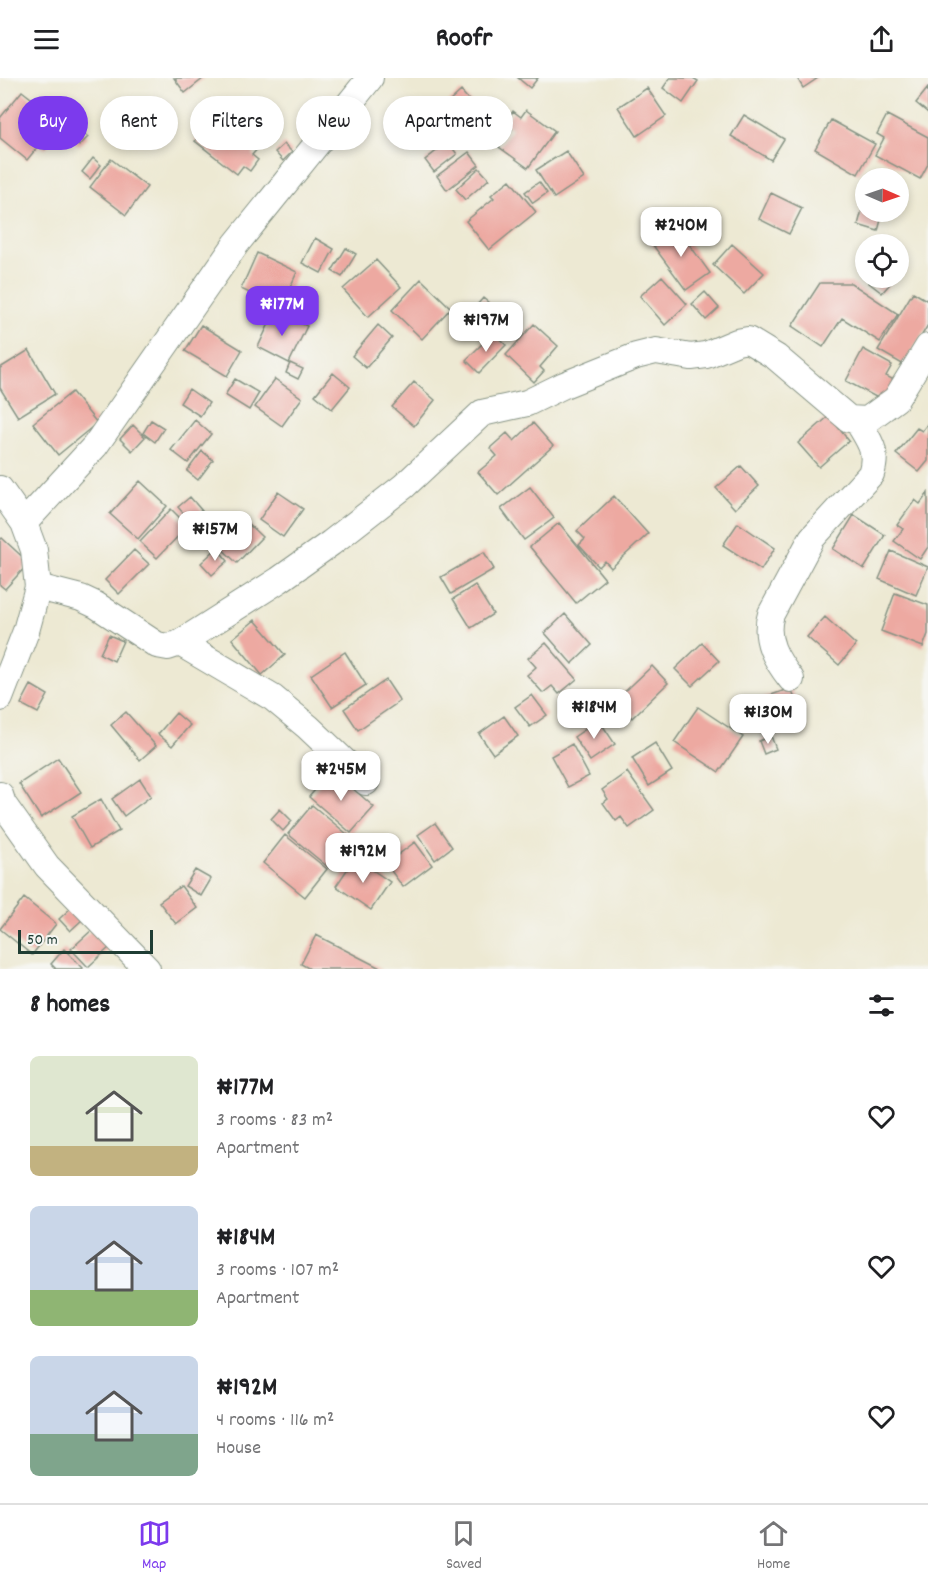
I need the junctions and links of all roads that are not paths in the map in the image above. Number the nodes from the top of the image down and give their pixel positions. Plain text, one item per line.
1 (370, 78) edge
2 (928, 346) edge
3 (857, 420) junction
4 (0, 489) edge
5 (24, 523) junction
6 (38, 587) junction
7 (180, 643) junction
8 (790, 680) dead end
9 (0, 698) edge
10 (366, 782) dead end
11 (0, 795) edge
12 (147, 969) edge

1 - 5 street
2 - 3 street
3 - 7 street
3 - 8 street
4 - 5 street
5 - 6 street
6 - 7 street
6 - 9 street
7 - 10 street
11 - 12 street

